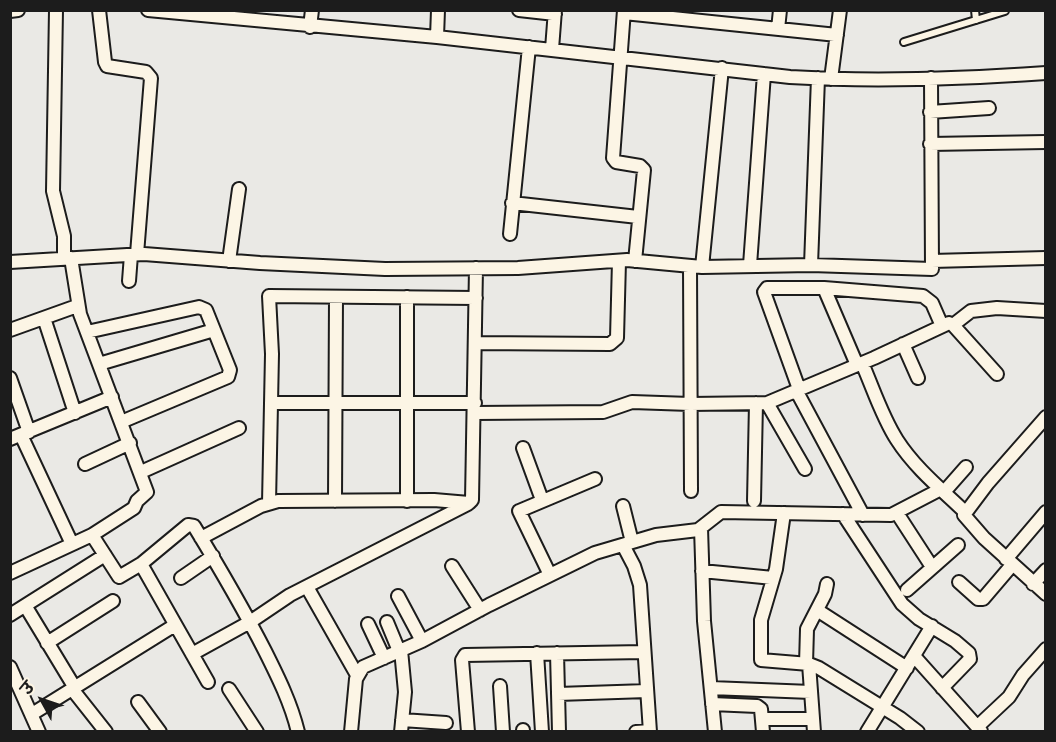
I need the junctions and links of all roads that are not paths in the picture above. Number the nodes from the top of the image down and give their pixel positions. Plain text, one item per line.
1 (18, 10) edge
2 (56, 10) edge
3 (99, 10) edge
4 (148, 10) edge
5 (312, 10) edge
6 (438, 10) edge
7 (519, 10) edge
8 (780, 10) edge
9 (840, 10) edge
10 (975, 10) edge
11 (10, 11) edge
12 (1005, 11) edge
13 (190, 12) edge
14 (555, 12) edge
15 (624, 12) edge
16 (976, 20) junction
17 (310, 27) junction
18 (778, 29) junction
19 (837, 35) junction
20 (437, 37) junction
21 (904, 42) dead end
22 (529, 47) junction
23 (552, 49) junction
24 (620, 56) junction
25 (722, 69) junction
26 (764, 74) junction
27 (1046, 74) edge
28 (818, 78) junction
29 (931, 78) junction
30 (831, 79) junction
31 (989, 108) dead end
32 (930, 112) junction
33 (1046, 142) edge
34 (930, 144) junction
35 (239, 189) dead end
36 (513, 203) junction
37 (638, 217) junction
38 (510, 234) dead end
39 (134, 255) junction
40 (68, 258) junction
41 (1046, 258) edge
42 (229, 261) junction
43 (619, 261) junction
44 (635, 261) junction
45 (932, 261) junction
46 (10, 262) edge
47 (811, 264) junction
48 (750, 265) junction
49 (696, 266) junction
50 (476, 268) junction
51 (129, 282) dead end
52 (824, 288) junction
53 (336, 297) junction
54 (407, 297) junction
55 (476, 298) junction
56 (77, 306) junction
57 (1046, 311) edge
58 (44, 318) junction
59 (947, 325) junction
60 (10, 330) edge
61 (214, 330) junction
62 (87, 332) junction
63 (476, 343) junction
64 (903, 345) junction
65 (99, 364) junction
66 (860, 364) junction
67 (997, 374) dead end
68 (10, 378) edge
69 (918, 378) dead end
70 (798, 390) junction
71 (112, 397) junction
72 (272, 403) junction
73 (337, 403) junction
74 (406, 403) junction
75 (762, 403) junction
76 (690, 404) junction
77 (475, 408) junction
78 (75, 413) junction
79 (1046, 417) edge
80 (122, 422) junction
81 (239, 428) dead end
82 (20, 435) edge
83 (130, 443) junction
84 (522, 448) dead end
85 (85, 464) dead end
86 (966, 467) dead end
87 (805, 469) dead end
88 (141, 472) junction
89 (595, 479) dead end
90 (943, 490) junction
91 (691, 491) dead end
92 (335, 501) junction
93 (407, 501) junction
94 (542, 501) junction
95 (754, 501) dead end
96 (269, 503) junction
97 (469, 503) junction
98 (623, 507) dead end
99 (965, 512) junction
100 (1046, 512) edge
101 (784, 513) junction
102 (897, 513) junction
103 (843, 514) junction
104 (863, 515) junction
105 (702, 528) junction
106 (92, 535) junction
107 (201, 538) junction
108 (72, 544) junction
109 (627, 544) junction
110 (958, 545) dead end
111 (105, 555) junction
112 (213, 556) junction
113 (1009, 562) junction
114 (141, 564) junction
115 (452, 566) dead end
116 (932, 567) junction
117 (1046, 570) edge
118 (702, 571) junction
119 (10, 573) edge
120 (550, 574) junction
121 (181, 578) dead end
122 (773, 578) junction
123 (959, 582) dead end
124 (827, 584) dead end
125 (1034, 584) junction
126 (307, 587) junction
127 (907, 590) dead end
128 (1046, 594) edge
129 (398, 596) dead end
130 (113, 601) dead end
131 (26, 607) junction
132 (480, 610) junction
133 (817, 610) junction
134 (10, 615) edge
135 (250, 622) junction
136 (387, 622) dead end
137 (368, 624) dead end
138 (176, 625) junction
139 (932, 626) junction
140 (422, 641) junction
141 (47, 643) junction
142 (1046, 650) edge
143 (400, 651) junction
144 (644, 652) junction
145 (537, 653) junction
146 (557, 653) junction
147 (192, 654) junction
148 (914, 656) junction
149 (384, 658) junction
150 (808, 664) junction
151 (10, 667) edge
152 (907, 668) junction
153 (357, 675) junction
154 (208, 682) dead end
155 (500, 686) dead end
156 (73, 688) junction
157 (711, 688) junction
158 (942, 688) junction
159 (229, 689) dead end
160 (647, 691) junction
161 (811, 692) junction
162 (558, 694) junction
163 (138, 702) dead end
164 (712, 704) junction
165 (883, 707) junction
166 (32, 714) junction
167 (762, 718) junction
168 (446, 723) dead end
169 (814, 725) edge
170 (401, 726) edge
171 (979, 729) edge
172 (256, 731) edge
173 (650, 731) edge
174 (39, 732) edge
175 (106, 732) edge
176 (160, 732) edge
177 (298, 732) edge
178 (351, 732) edge
179 (468, 732) edge
180 (503, 732) edge
181 (542, 732) edge
182 (559, 732) edge
183 (636, 732) edge
184 (715, 732) edge
185 (763, 732) edge
186 (867, 732) edge
187 (918, 732) edge

1 - 11 street
2 - 40 street
3 - 39 street
4 - 13 street
5 - 17 street
6 - 20 street
7 - 14 street
8 - 18 street
9 - 19 street
10 - 16 lane
12 - 16 lane
13 - 17 street
14 - 23 street
15 - 18 street
15 - 24 street
16 - 21 lane
17 - 20 street
18 - 19 street
19 - 30 street
20 - 22 street
22 - 23 street
22 - 36 street
23 - 24 street
24 - 25 street
24 - 37 street
25 - 26 street
25 - 49 street
26 - 28 street
26 - 48 street
27 - 29 street
28 - 30 street
28 - 47 street
29 - 30 street
29 - 32 street
31 - 32 street
32 - 34 street
33 - 34 street
34 - 45 street
35 - 42 street
36 - 37 street
36 - 38 street
37 - 44 street
39 - 40 street
39 - 42 street
39 - 51 street
40 - 46 street
40 - 56 street
41 - 45 street
42 - 50 street
43 - 44 street
43 - 50 street
43 - 63 street
44 - 49 street
45 - 47 street
47 - 48 street
48 - 49 street
49 - 76 street
50 - 55 street
52 - 59 street
52 - 66 street
52 - 70 street
53 - 54 street
53 - 72 street
53 - 73 street
54 - 55 street
54 - 74 street
55 - 63 street
56 - 58 street
56 - 62 street
57 - 59 street
58 - 60 street
58 - 78 street
59 - 64 street
59 - 67 street
61 - 62 street
61 - 65 street
61 - 80 street
62 - 65 street
63 - 77 street
64 - 66 street
64 - 69 street
65 - 71 street
66 - 70 street
66 - 90 street
68 - 82 street
70 - 75 street
70 - 104 street
71 - 78 street
71 - 80 street
72 - 73 street
72 - 96 street
73 - 74 street
73 - 92 street
74 - 77 street
74 - 93 street
75 - 76 street
75 - 87 street
75 - 95 street
76 - 77 street
76 - 91 street
77 - 97 street
78 - 82 street
79 - 99 street
80 - 83 street
81 - 88 street
82 - 108 street
83 - 85 street
83 - 88 street
84 - 94 street
86 - 90 street
88 - 106 street
89 - 94 street
90 - 99 street
90 - 102 street
92 - 93 street
92 - 96 street
93 - 97 street
94 - 120 street
96 - 107 street
97 - 126 street
98 - 109 street
99 - 113 street
100 - 113 street
101 - 103 street
101 - 105 street
101 - 122 street
102 - 104 street
102 - 116 street
103 - 104 street
103 - 139 street
105 - 109 street
105 - 118 street
106 - 108 street
106 - 111 street
107 - 112 street
107 - 114 street
108 - 119 street
109 - 120 street
109 - 144 street
110 - 116 street
111 - 114 street
111 - 131 street
112 - 121 street
112 - 135 street
113 - 123 street
113 - 125 street
114 - 138 street
115 - 132 street
116 - 127 street
117 - 125 street
118 - 122 street
118 - 157 street
120 - 132 street
122 - 150 street
124 - 133 street
125 - 128 street
126 - 135 street
126 - 153 street
129 - 140 street
130 - 141 street
131 - 134 street
131 - 141 street
132 - 140 street
133 - 150 street
133 - 152 street
135 - 147 street
135 - 177 street
136 - 143 street
137 - 149 street
138 - 147 street
138 - 156 street
139 - 148 street
139 - 158 street
140 - 143 street
141 - 156 street
142 - 171 street
143 - 149 street
143 - 170 street
144 - 146 street
144 - 160 street
145 - 146 street
145 - 179 street
145 - 181 street
146 - 162 street
147 - 154 street
148 - 152 street
148 - 158 street
149 - 153 street
150 - 161 street
150 - 165 street
151 - 166 street
152 - 165 street
153 - 178 street
155 - 180 street
156 - 166 street
156 - 175 street
157 - 161 street
157 - 164 street
158 - 171 street
159 - 172 street
160 - 162 street
160 - 173 street
161 - 169 street
162 - 182 street
163 - 176 street
164 - 167 street
164 - 184 street
165 - 186 street
165 - 187 street
166 - 174 street
167 - 169 street
167 - 185 street
168 - 170 street
173 - 183 street

